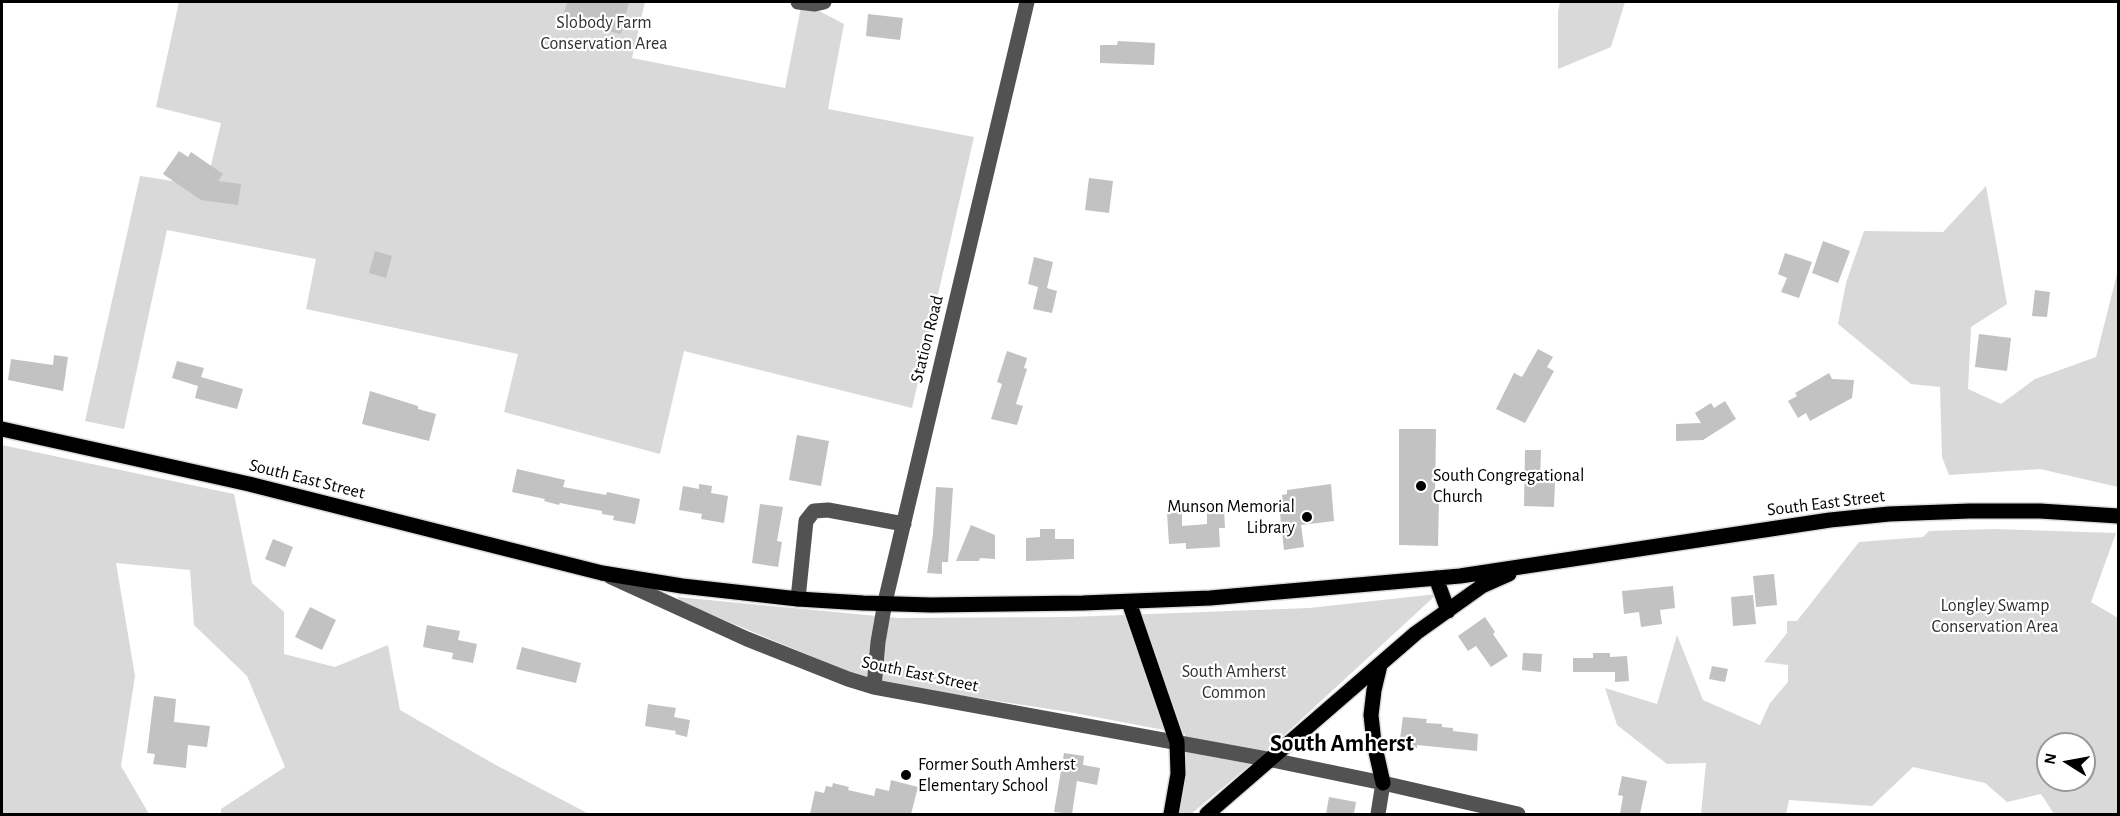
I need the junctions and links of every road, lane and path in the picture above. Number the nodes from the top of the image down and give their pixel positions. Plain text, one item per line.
1 (798, 2) edge
2 (824, 2) edge
3 (1027, 2) edge
4 (2, 429) edge
5 (2118, 516) edge
6 (904, 524) junction
7 (1541, 564) junction
8 (602, 573) junction
9 (1436, 578) junction
10 (798, 599) junction
11 (885, 602) junction
12 (1129, 602) junction
13 (1448, 610) junction
14 (1380, 665) junction
15 (874, 687) junction
16 (1177, 742) junction
17 (1272, 759) junction
18 (1383, 783) junction
19 (1171, 814) edge
20 (1207, 814) edge
21 (1378, 814) edge
22 (1518, 814) edge

1 - 2 street
3 - 6 street, Station Road
4 - 8 main road, South East Street
5 - 7 main road, South East Street
6 - 10 street
6 - 11 street, Station Road
7 - 9 main road, South East Street
7 - 13 main road, South East Street
8 - 10 main road, South East Street
8 - 15 street, South East Street
9 - 12 main road, South East Street
9 - 13 main road
10 - 11 main road, South East Street
11 - 12 main road, South East Street
11 - 15 street, Station Road
12 - 16 main road
13 - 14 main road, South East Street
14 - 17 main road, South East Street
14 - 18 main road
15 - 16 street, South East Street
16 - 17 street, South East Street
16 - 19 main road
17 - 18 street
17 - 20 main road
18 - 21 street
18 - 22 street

